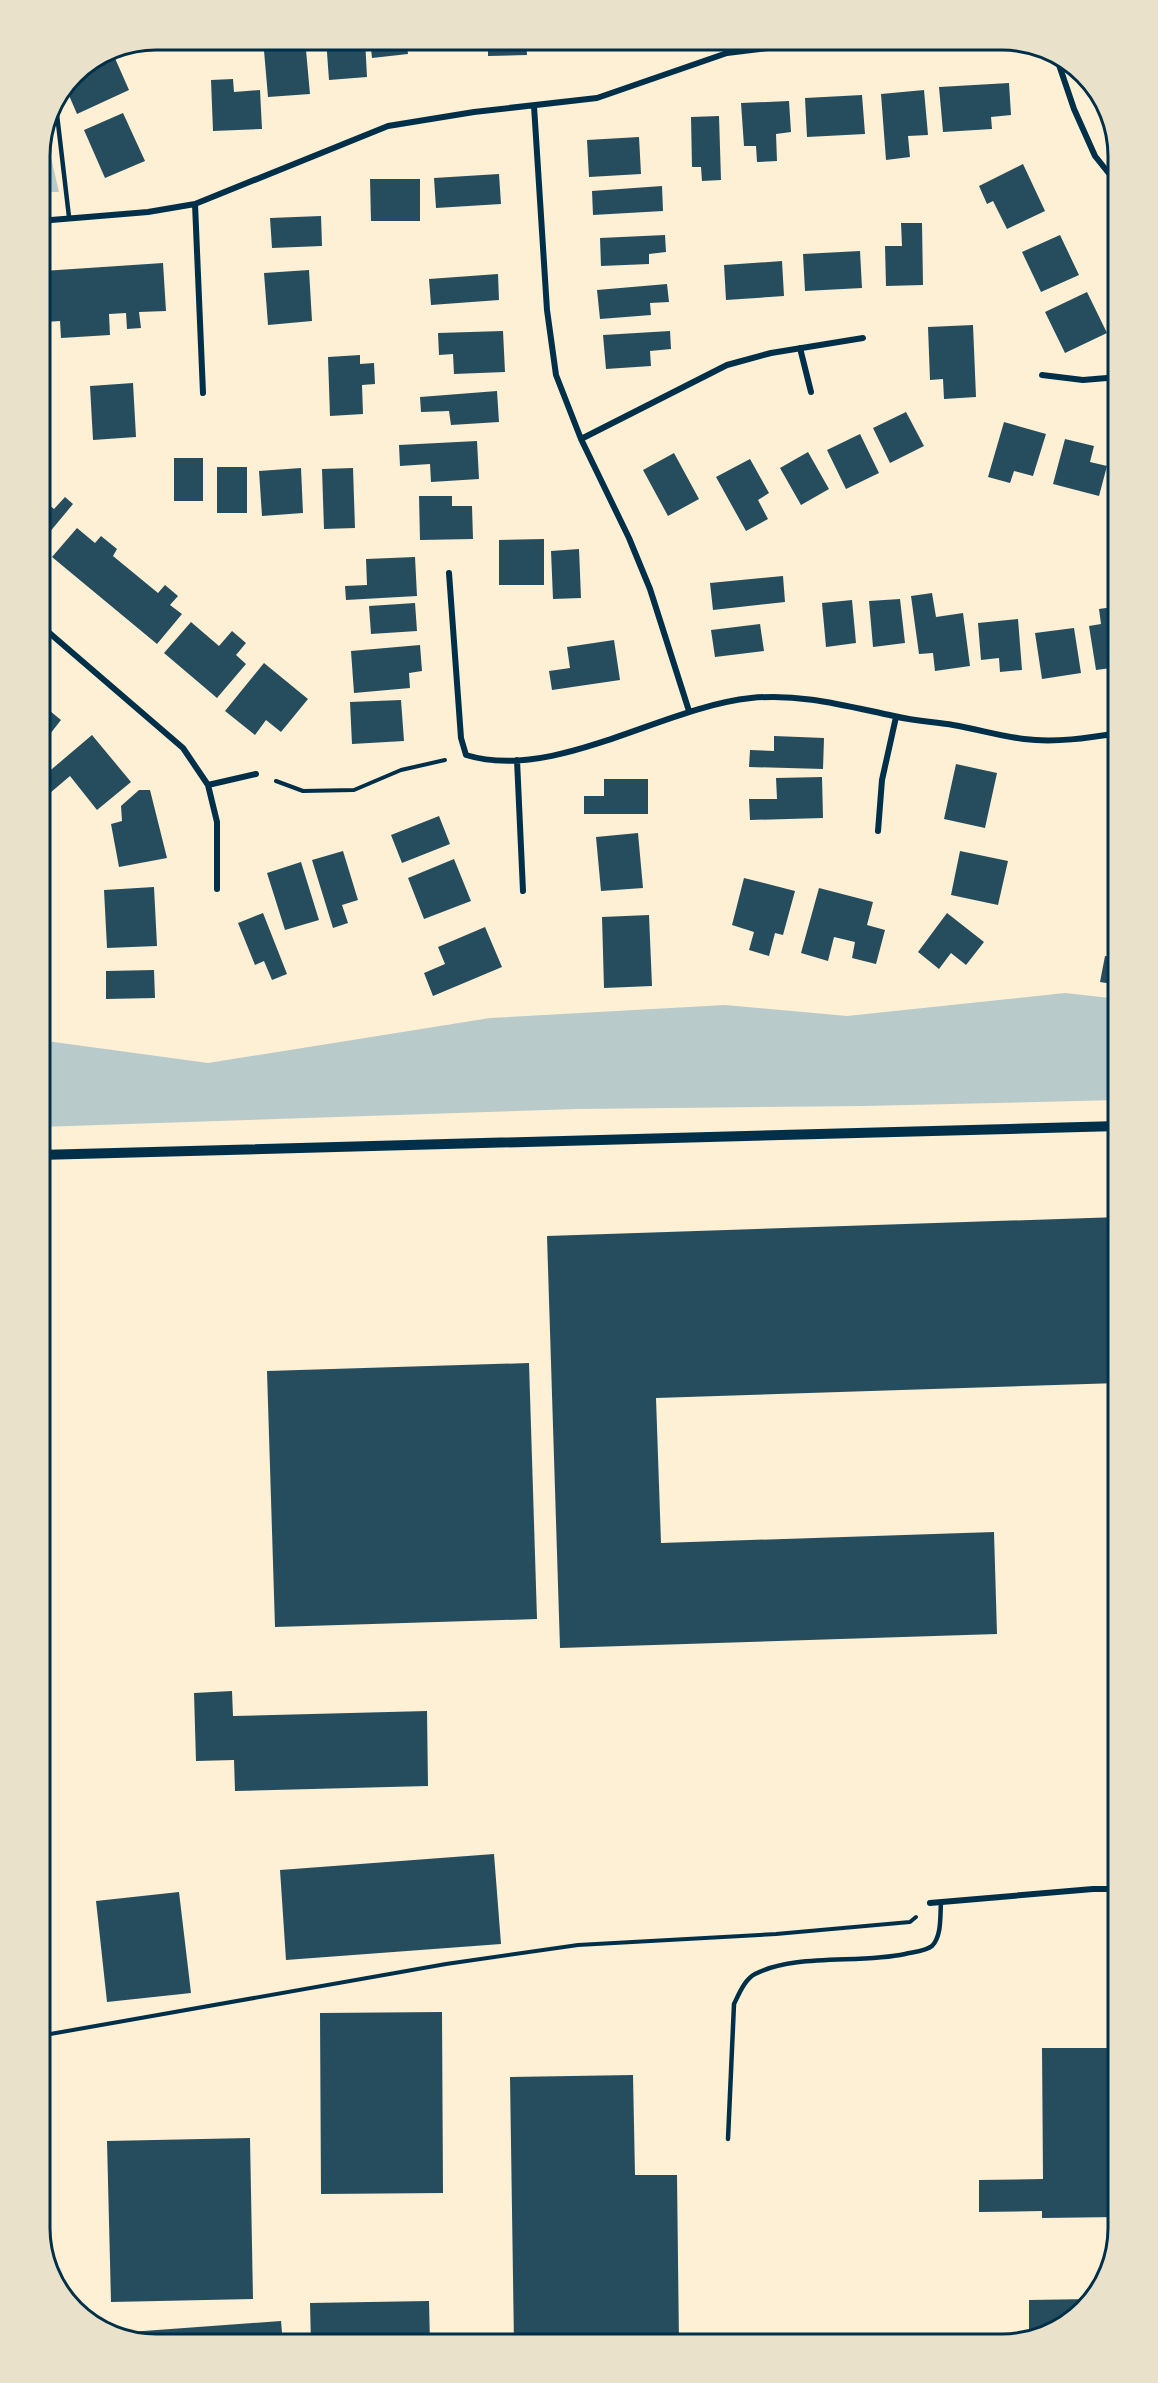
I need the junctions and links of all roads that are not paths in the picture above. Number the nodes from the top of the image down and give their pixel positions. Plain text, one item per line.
1 (756, 50) edge
2 (1059, 66) edge
3 (534, 106) junction
4 (57, 117) edge
5 (1108, 172) edge
6 (195, 204) junction
7 (69, 217) junction
8 (50, 220) edge
9 (863, 338) dead end
10 (800, 348) junction
11 (1042, 375) dead end
12 (1108, 378) edge
13 (811, 392) dead end
14 (203, 393) dead end
15 (581, 439) junction
16 (449, 573) dead end
17 (50, 633) edge
18 (689, 711) junction
19 (896, 717) junction
20 (1108, 735) edge
21 (517, 760) junction
22 (256, 774) road end
23 (208, 785) junction
24 (878, 831) dead end
25 (217, 889) dead end
26 (523, 891) dead end
27 (1108, 1126) edge
28 (50, 1155) edge
29 (1108, 1889) edge
30 (941, 1902) junction
31 (930, 1903) road end
32 (728, 2139) dead end

1 - 3 street
2 - 5 street
3 - 6 street
3 - 15 street
4 - 7 lane
6 - 7 street
6 - 14 street
7 - 8 street
9 - 10 street
10 - 13 street
10 - 15 street
11 - 12 street
15 - 18 street
16 - 21 street
17 - 23 street
18 - 19 street
18 - 21 street
19 - 20 street
19 - 24 street
21 - 26 street
22 - 23 street
23 - 25 street
27 - 28 street
29 - 30 street
30 - 31 street
30 - 32 lane

